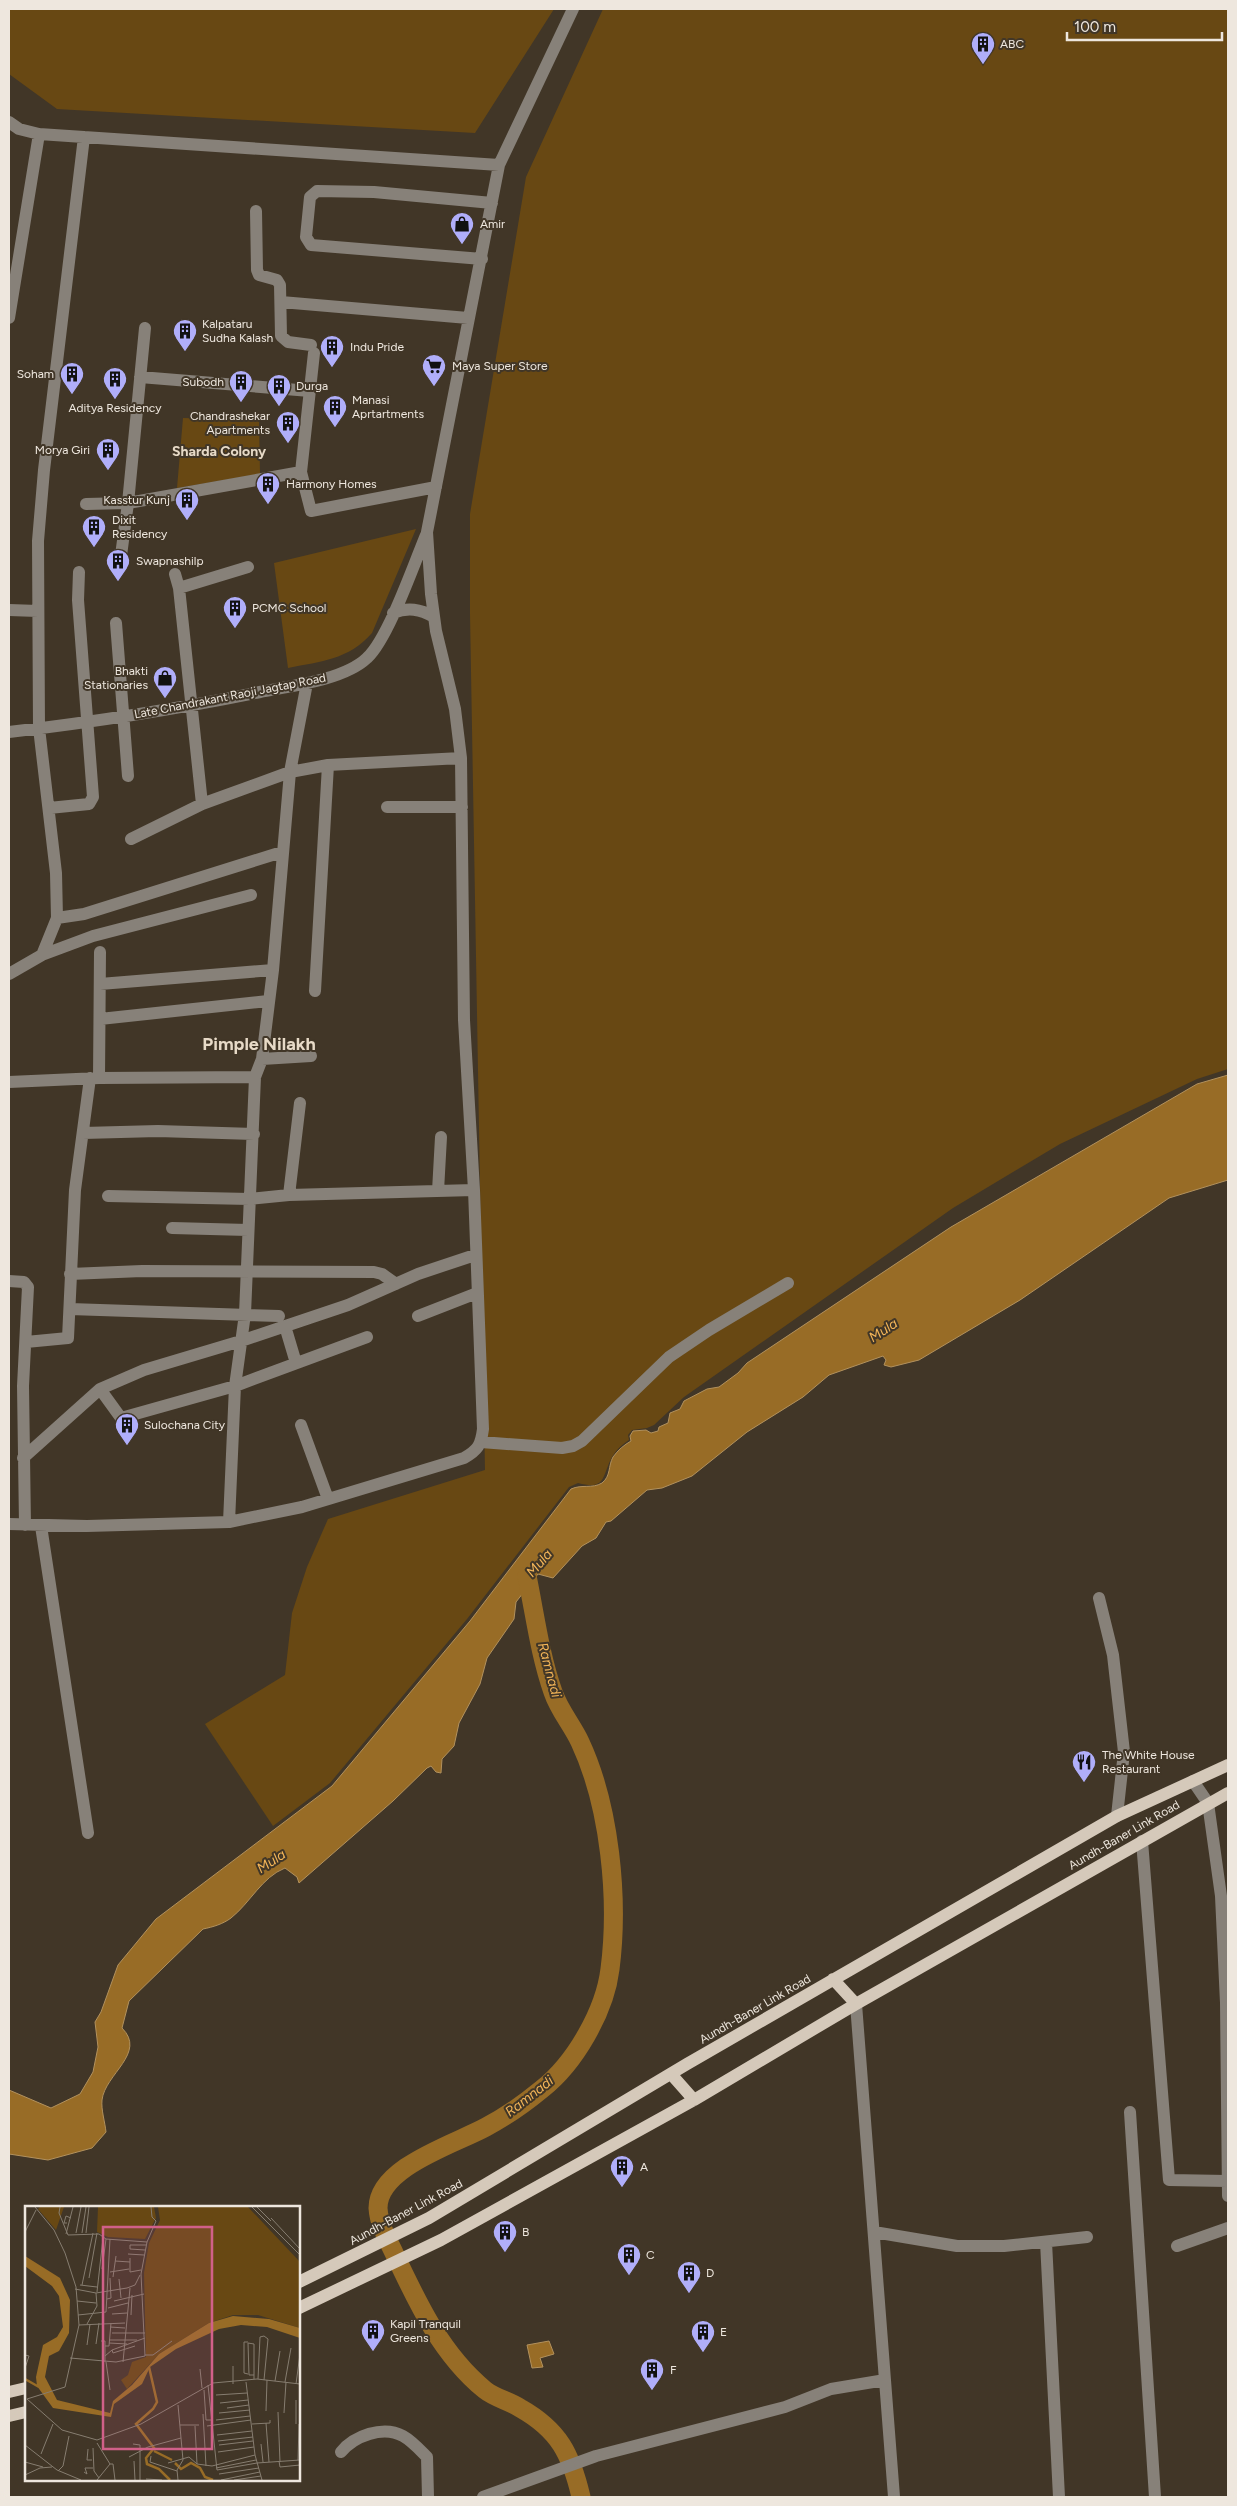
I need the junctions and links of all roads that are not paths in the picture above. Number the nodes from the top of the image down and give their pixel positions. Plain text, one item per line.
1 (573, 9) edge
2 (9, 122) edge
3 (39, 134) junction
4 (84, 137) junction
5 (498, 165) junction
6 (492, 203) junction
7 (256, 211) dead end
8 (482, 259) junction
9 (281, 302) junction
10 (9, 318) edge
11 (468, 318) junction
12 (145, 328) dead end
13 (140, 377) junction
14 (310, 391) junction
15 (301, 472) junction
16 (436, 487) junction
17 (128, 503) junction
18 (86, 504) dead end
19 (428, 532) junction
20 (120, 563) dead end
21 (248, 567) dead end
22 (79, 572) dead end
23 (175, 574) dead end
24 (179, 588) junction
25 (9, 610) edge
26 (38, 611) junction
27 (393, 613) junction
28 (434, 617) junction
29 (116, 623) dead end
30 (308, 683) junction
31 (192, 706) junction
32 (122, 718) junction
33 (87, 723) junction
34 (39, 728) junction
35 (9, 732) edge
36 (461, 758) junction
37 (328, 764) junction
38 (290, 772) junction
39 (128, 776) dead end
40 (202, 804) junction
41 (387, 807) dead end
42 (462, 807) junction
43 (49, 808) junction
44 (131, 839) dead end
45 (282, 852) junction
46 (252, 895) dead end
47 (57, 918) junction
48 (100, 952) dead end
49 (42, 955) junction
50 (273, 970) junction
51 (9, 974) edge
52 (100, 984) junction
53 (315, 991) dead end
54 (268, 1001) junction
55 (100, 1019) junction
56 (311, 1056) dead end
57 (262, 1058) junction
58 (255, 1077) junction
59 (95, 1078) junction
60 (9, 1082) edge
61 (300, 1103) dead end
62 (83, 1133) junction
63 (254, 1134) junction
64 (441, 1137) dead end
65 (474, 1190) junction
66 (438, 1191) junction
67 (290, 1195) junction
68 (108, 1196) dead end
69 (250, 1199) junction
70 (172, 1228) dead end
71 (248, 1230) junction
72 (475, 1255) junction
73 (247, 1272) junction
74 (70, 1274) junction
75 (9, 1281) edge
76 (788, 1283) dead end
77 (396, 1284) junction
78 (477, 1294) junction
79 (70, 1309) junction
80 (245, 1314) junction
81 (418, 1316) dead end
82 (282, 1321) junction
83 (368, 1337) dead end
84 (241, 1341) junction
85 (26, 1342) junction
86 (296, 1363) junction
87 (235, 1386) junction
88 (100, 1390) junction
89 (301, 1424) dead end
90 (481, 1442) junction
91 (23, 1458) junction
92 (328, 1499) junction
93 (230, 1522) junction
94 (9, 1524) edge
95 (25, 1525) junction
96 (40, 1526) junction
97 (1099, 1598) dead end
98 (1228, 1765) edge
99 (1193, 1781) junction
100 (1228, 1793) edge
101 (1208, 1803) junction
102 (1117, 1816) junction
103 (88, 1833) dead end
104 (1142, 1841) junction
105 (833, 1979) junction
106 (856, 2004) junction
107 (671, 2074) junction
108 (694, 2100) junction
109 (1130, 2112) dead end
110 (1228, 2181) edge
111 (1228, 2196) edge
112 (1228, 2228) edge
113 (874, 2232) junction
114 (1087, 2238) dead end
115 (1046, 2242) junction
116 (1177, 2246) dead end
117 (300, 2282) edge
118 (300, 2308) edge
119 (885, 2380) junction
120 (25, 2388) edge
121 (9, 2392) edge
122 (25, 2412) edge
123 (9, 2416) edge
124 (341, 2452) dead end
125 (428, 2497) edge
126 (484, 2497) edge
127 (894, 2497) edge
128 (1059, 2497) edge
129 (1155, 2497) edge

1 - 5 street
2 - 3 street
3 - 4 street
3 - 10 street
4 - 5 street
4 - 26 street
5 - 6 street
6 - 8 street
6 - 8 street
7 - 9 street
8 - 11 street
9 - 11 street
9 - 14 street
11 - 16 street
12 - 13 street
13 - 14 street
13 - 17 street
14 - 15 street
15 - 16 street
15 - 17 street
16 - 19 street
17 - 18 street
17 - 20 street
19 - 27 street, Late Chandrakant Raoji Jagtap Road
19 - 28 street
21 - 24 street
22 - 33 street
23 - 24 street
24 - 31 street
25 - 26 street
26 - 34 street
27 - 28 street
27 - 30 street, Late Chandrakant Raoji Jagtap Road
28 - 36 street
29 - 32 street
30 - 31 street, Late Chandrakant Raoji Jagtap Road
30 - 38 street
31 - 32 street, Late Chandrakant Raoji Jagtap Road
31 - 40 street
32 - 33 street, Late Chandrakant Raoji Jagtap Road
32 - 39 street
33 - 34 street, Late Chandrakant Raoji Jagtap Road
33 - 43 street
34 - 35 street, Late Chandrakant Raoji Jagtap Road
34 - 43 street
36 - 37 street
36 - 42 street
37 - 38 street
37 - 53 street
38 - 40 street
38 - 45 street
40 - 44 street
41 - 42 street
42 - 65 street
43 - 47 street
45 - 47 street
45 - 50 street
46 - 49 street
47 - 49 street
48 - 52 street
49 - 51 street
50 - 52 street
50 - 54 street
52 - 55 street
54 - 55 street
54 - 57 street
55 - 59 street
56 - 57 street
57 - 58 street
58 - 59 street
58 - 63 street
59 - 60 street
59 - 62 street
61 - 67 street
62 - 63 street
62 - 74 street
63 - 69 street
64 - 66 street
65 - 66 street
65 - 72 street
66 - 67 street
67 - 69 street
68 - 69 street
69 - 71 street
70 - 71 street
71 - 73 street
72 - 77 street
72 - 78 street
73 - 74 street
73 - 77 street
73 - 80 street
74 - 79 street
75 - 85 street
76 - 90 street
77 - 82 street
78 - 81 street
78 - 90 street
79 - 80 street
79 - 85 street
80 - 82 street
80 - 84 street
82 - 84 street
82 - 86 street
83 - 86 street
84 - 87 street
84 - 88 street
85 - 91 street
86 - 87 street
87 - 88 street
87 - 93 street
88 - 91 street
89 - 92 street
90 - 92 street
91 - 95 street
92 - 93 street
93 - 96 street
94 - 95 street
95 - 96 street
96 - 103 street
97 - 102 street
98 - 99 main road, Aundh-Baner Link Road
99 - 101 street
99 - 102 main road, Aundh-Baner Link Road
100 - 101 main road, Aundh-Baner Link Road
101 - 104 main road, Aundh-Baner Link Road
101 - 110 street
102 - 105 main road, Aundh-Baner Link Road
104 - 106 main road, Aundh-Baner Link Road
104 - 110 street
105 - 106 main road
105 - 107 main road, Aundh-Baner Link Road
106 - 108 main road, Aundh-Baner Link Road
106 - 113 street
107 - 108 main road
107 - 117 main road, Aundh-Baner Link Road
108 - 118 main road, Aundh-Baner Link Road
109 - 129 street
110 - 111 street
112 - 116 street
113 - 115 street
113 - 119 street
114 - 115 street
115 - 128 street
119 - 126 street
119 - 127 street
120 - 121 main road
122 - 123 main road
124 - 125 street

